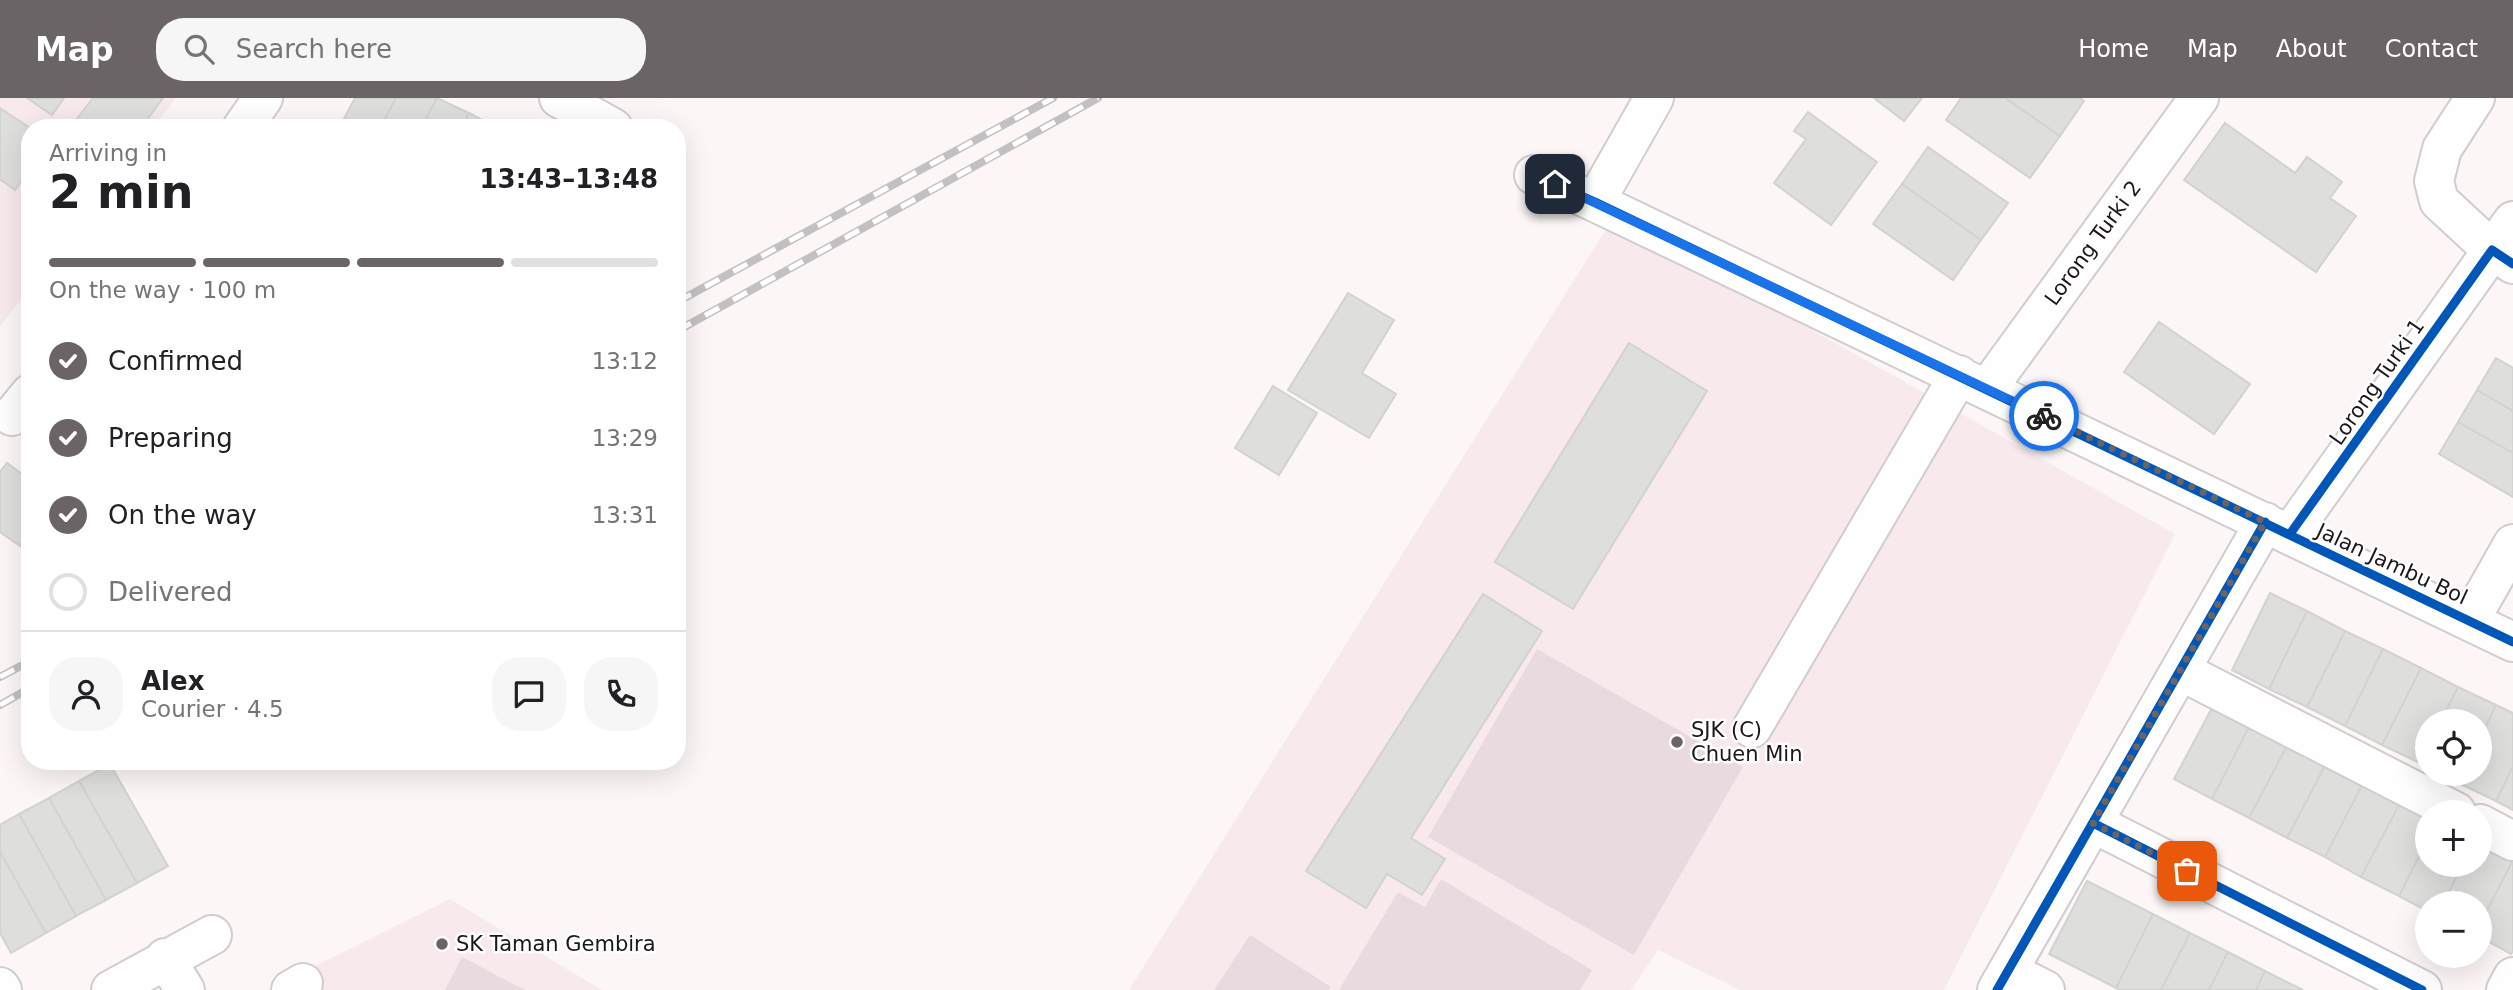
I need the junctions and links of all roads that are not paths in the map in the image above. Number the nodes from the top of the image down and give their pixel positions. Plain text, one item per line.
1 (263, 98) edge
2 (559, 98) edge
3 (1654, 98) edge
4 (2199, 98) edge
5 (2475, 98) edge
6 (248, 119) edge
7 (597, 119) edge
8 (1534, 175) dead end
9 (1595, 202) junction
10 (2506, 245) edge
11 (1973, 382) junction
12 (2277, 528) junction
13 (2513, 544) edge
14 (2470, 620) junction
15 (2513, 642) edge
16 (2181, 671) junction
17 (1752, 728) dead end
18 (2433, 800) edge
19 (2093, 823) junction
20 (2492, 830) edge
21 (2513, 841) edge
22 (212, 935) dead end
23 (166, 958) junction
24 (2513, 977) edge
25 (2002, 981) edge
26 (111, 990) edge
27 (186, 990) edge
28 (2046, 990) edge
29 (2422, 990) edge
30 (2506, 990) edge

1 - 6 street
2 - 7 street
3 - 9 street
4 - 11 street, Lorong Turki 2
5 - 10 street
8 - 9 street, Jalan Jambu Bol
9 - 11 street, Jalan Jambu Bol
10 - 12 street, Lorong Turki 1
11 - 12 street, Jalan Jambu Bol
11 - 17 street, Lorong Turki 2
12 - 14 street, Jalan Jambu Bol
12 - 16 street, Lorong Turki 1
13 - 14 street
14 - 15 street, Jalan Jambu Bol
16 - 18 street
16 - 19 street, Lorong Turki 1
19 - 25 street, Lorong Turki 1
19 - 29 street
20 - 21 street
22 - 23 street
23 - 26 street
23 - 27 street
24 - 30 street
25 - 28 street

